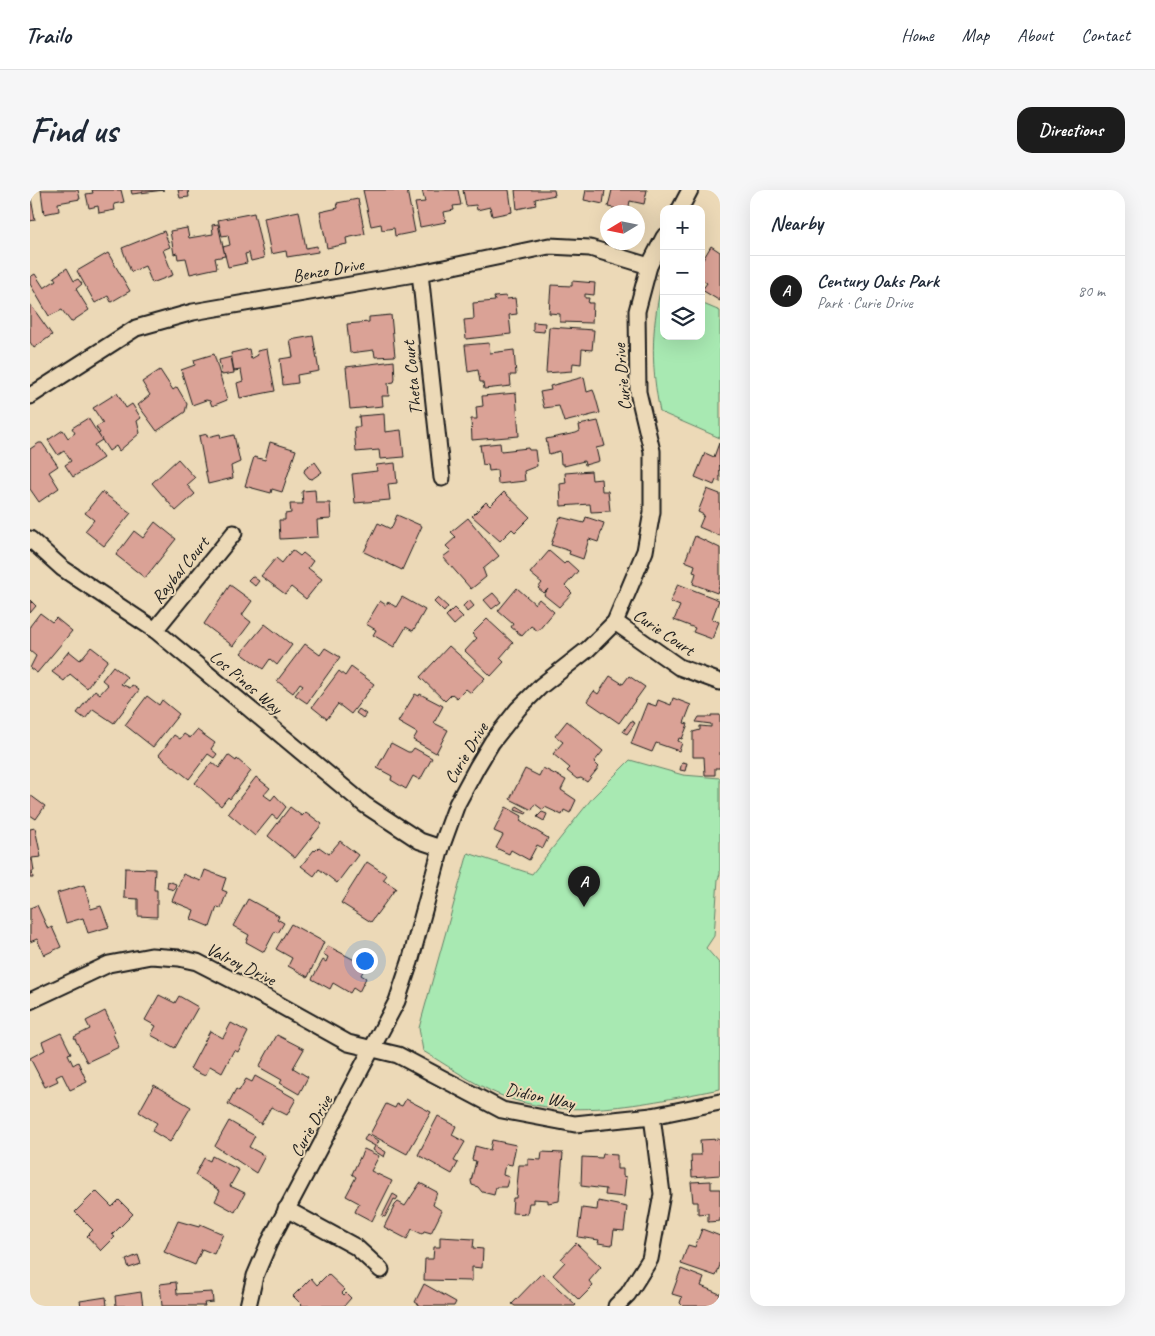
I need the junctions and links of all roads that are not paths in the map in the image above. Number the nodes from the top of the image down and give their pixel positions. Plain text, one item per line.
1 (690, 190) edge
2 (682, 205) edge
3 (660, 244) edge
4 (649, 266) junction
5 (420, 273) junction
6 (30, 396) edge
7 (442, 478) dead end
8 (234, 533) dead end
9 (30, 539) edge
10 (615, 622) junction
11 (155, 630) junction
12 (720, 682) edge
13 (442, 848) junction
14 (30, 1001) edge
15 (373, 1049) junction
16 (720, 1102) edge
17 (652, 1116) junction
18 (286, 1210) junction
19 (381, 1270) dead end
20 (248, 1306) edge
21 (616, 1306) edge

1 - 2 street
3 - 4 street, Curie Drive
4 - 5 street, Benzo Drive
4 - 10 street, Curie Drive
5 - 6 street, Benzo Drive
5 - 7 street, Theta Court
8 - 11 street, Raybal Court
9 - 11 street, Los Pinos Way
10 - 12 street, Curie Court
10 - 13 street, Curie Drive
11 - 13 street, Los Pinos Way
13 - 15 street, Curie Drive
14 - 15 street, Valroy Drive
15 - 17 street, Didion Way
15 - 18 street, Curie Drive
16 - 17 street, Didion Way
17 - 21 street
18 - 19 street
18 - 20 street, Curie Drive

